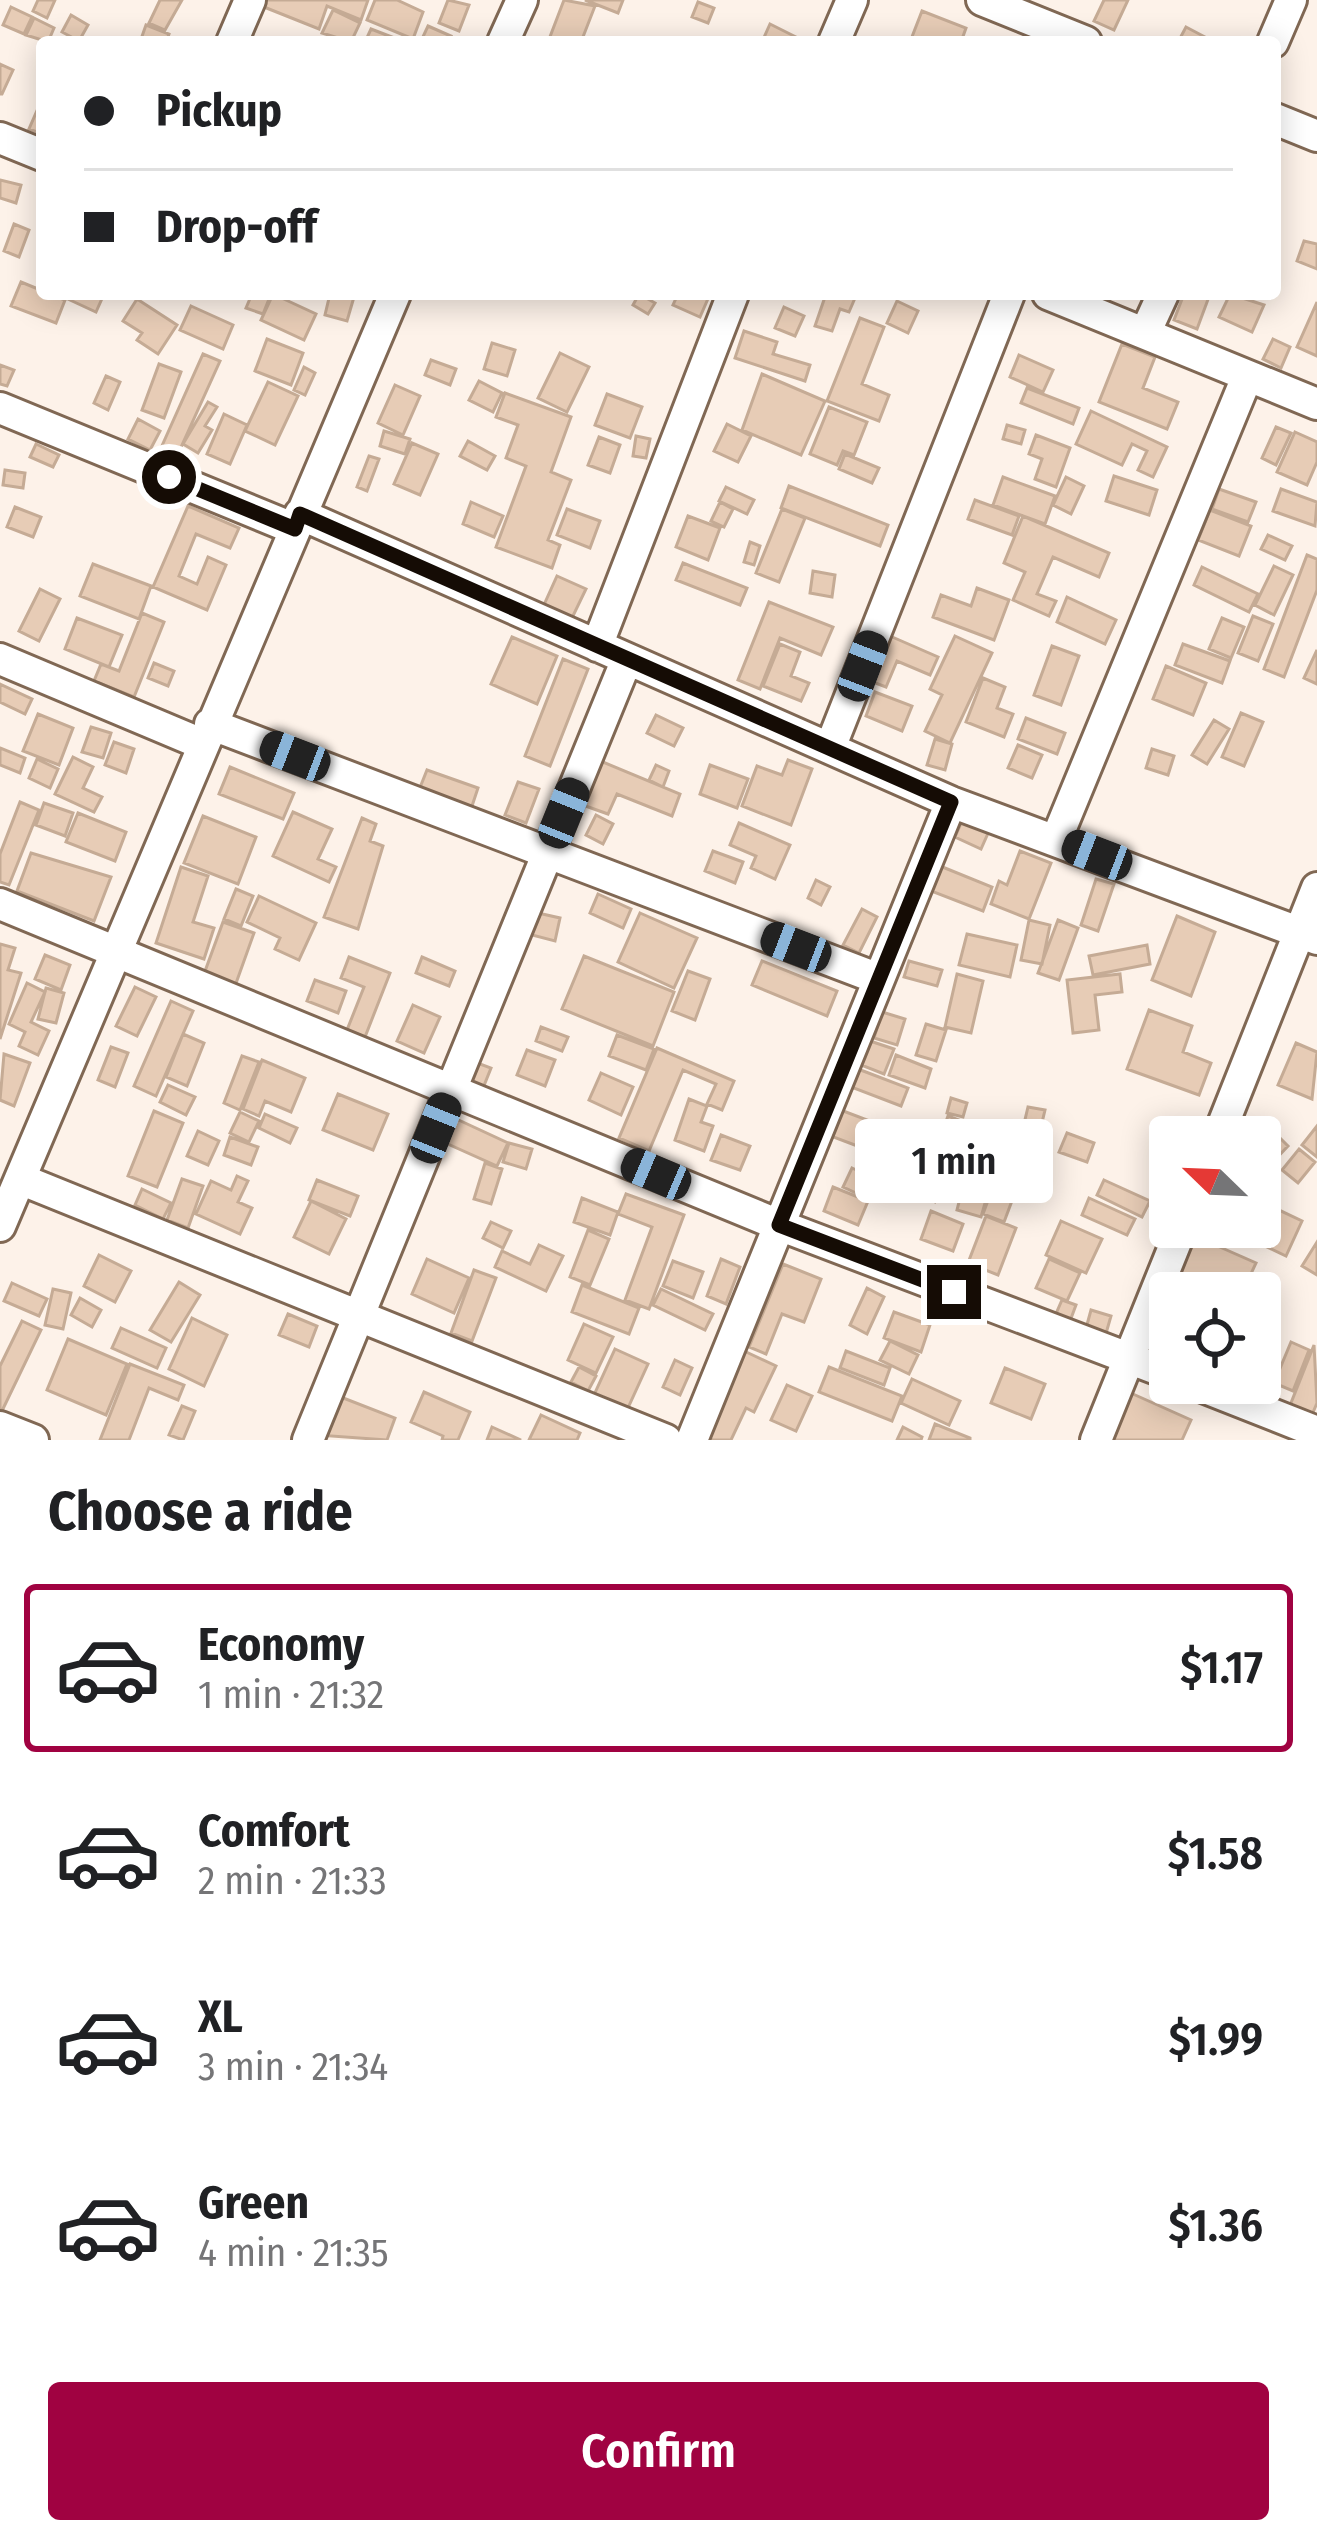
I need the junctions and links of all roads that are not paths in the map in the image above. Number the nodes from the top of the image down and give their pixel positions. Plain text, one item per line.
1 (250, 0) edge
2 (522, 0) edge
3 (852, 0) edge
4 (982, 0) edge
5 (1291, 0) edge
6 (235, 36) edge
7 (506, 36) edge
8 (837, 36) edge
9 (1071, 36) edge
10 (1276, 36) edge
11 (1281, 121) edge
12 (1317, 136) edge
13 (0, 138) edge
14 (36, 153) edge
15 (386, 300) edge
16 (731, 300) edge
17 (1008, 300) edge
18 (1064, 300) edge
19 (1160, 300) edge
20 (1146, 331) junction
21 (1247, 377) junction
22 (1317, 404) edge
23 (0, 408) edge
24 (298, 521) junction
25 (596, 646) junction
26 (0, 659) edge
27 (627, 659) junction
28 (206, 734) junction
29 (830, 748) junction
30 (951, 802) junction
31 (1056, 840) junction
32 (548, 852) junction
33 (1317, 888) edge
34 (0, 904) edge
35 (1309, 936) edge
36 (116, 954) junction
37 (879, 979) junction
38 (451, 1090) junction
39 (1228, 1116) edge
40 (20, 1179) junction
41 (779, 1225) junction
42 (0, 1226) edge
43 (1174, 1248) edge
44 (358, 1319) junction
45 (1130, 1358) junction
46 (1149, 1366) edge
47 (1246, 1404) edge
48 (0, 1427) edge
49 (1317, 1432) edge
50 (33, 1440) edge
51 (308, 1440) edge
52 (666, 1440) edge
53 (692, 1440) edge
54 (1096, 1440) edge

1 - 6 street
2 - 7 street
3 - 8 street
4 - 9 street
5 - 10 street
11 - 12 street
13 - 14 street
15 - 24 street
16 - 25 street
17 - 29 street
18 - 20 street
19 - 20 street
20 - 21 street
21 - 22 street
21 - 31 street
23 - 24 street
24 - 25 street
24 - 28 street
25 - 27 street
26 - 28 street
27 - 29 street
27 - 32 street
28 - 32 street
28 - 36 street
29 - 30 street
30 - 31 street
30 - 37 street
31 - 35 street
32 - 37 street
32 - 38 street
33 - 35 street
34 - 36 street
35 - 39 street
36 - 38 street
36 - 40 street
37 - 41 street
38 - 41 street
38 - 44 street
40 - 42 street
40 - 44 street
41 - 45 street
41 - 53 street
43 - 45 street
44 - 51 street
44 - 52 street
45 - 46 street
45 - 54 street
47 - 49 street
48 - 50 street

